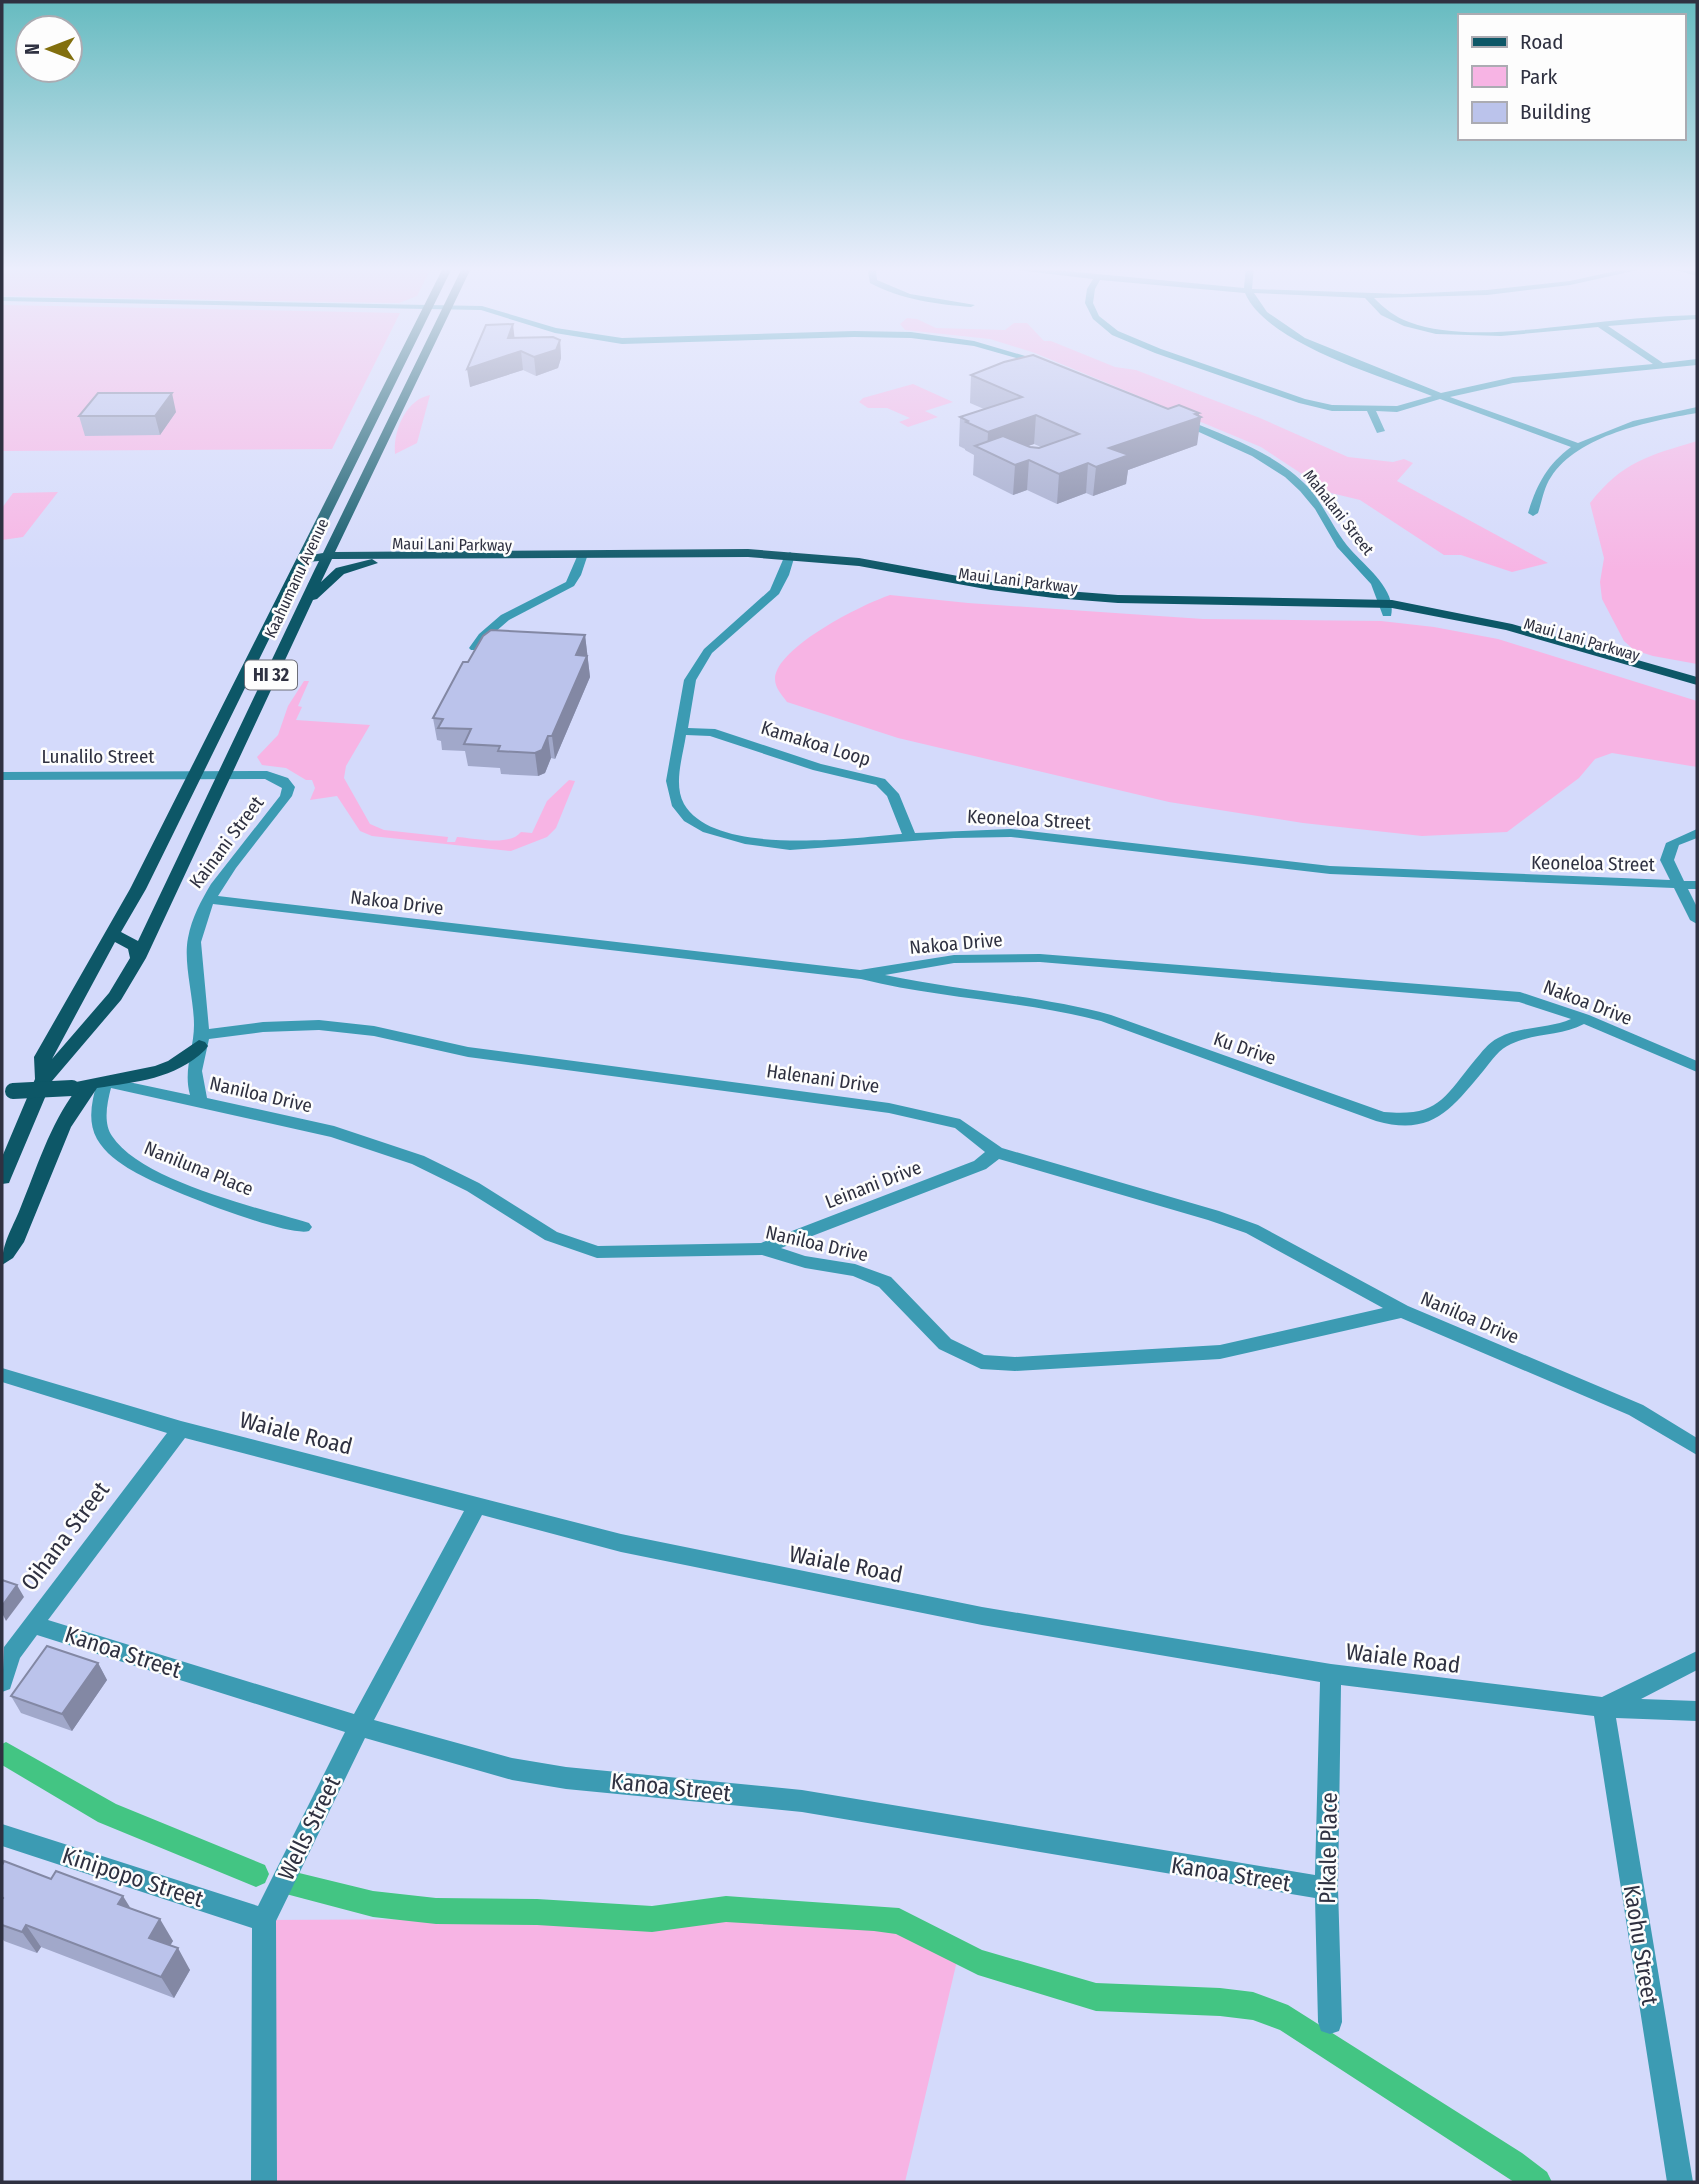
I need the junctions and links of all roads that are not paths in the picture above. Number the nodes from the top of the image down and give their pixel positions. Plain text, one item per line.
1 (399, 368) edge
2 (419, 368) edge
3 (1206, 368) edge
4 (1371, 368) edge
5 (1632, 368) edge
6 (1442, 396) junction
7 (1371, 410) junction
8 (1697, 410) edge
9 (1170, 416) edge
10 (1380, 431) dead end
11 (1581, 446) junction
12 (350, 508) junction
13 (1533, 513) dead end
14 (407, 554) junction
15 (326, 557) junction
16 (582, 558) junction
17 (302, 559) junction
18 (789, 560) junction
19 (386, 561) junction
20 (303, 606) junction
21 (1386, 609) junction
22 (475, 648) edge
23 (1697, 681) edge
24 (1697, 691) edge
25 (680, 731) junction
26 (194, 775) junction
27 (223, 775) junction
28 (2, 776) edge
29 (1697, 833) edge
30 (910, 837) junction
31 (1678, 884) junction
32 (1697, 885) edge
33 (208, 899) junction
34 (157, 916) junction
35 (1697, 920) edge
36 (112, 933) junction
37 (138, 958) junction
38 (860, 975) junction
39 (1584, 1018) junction
40 (200, 1041) junction
41 (1697, 1067) edge
42 (44, 1079) junction
43 (98, 1082) junction
44 (6, 1091) edge
45 (201, 1102) junction
46 (996, 1152) junction
47 (2, 1178) edge
48 (303, 1227) dead end
49 (762, 1249) junction
50 (2, 1258) edge
51 (1402, 1311) junction
52 (2, 1375) edge
53 (181, 1429) junction
54 (1697, 1447) edge
55 (477, 1505) junction
56 (32, 1624) junction
57 (1697, 1660) edge
58 (1331, 1674) junction
59 (2, 1682) edge
60 (1603, 1707) junction
61 (1697, 1711) edge
62 (359, 1726) junction
63 (2, 1835) edge
64 (1326, 1888) junction
65 (264, 1920) junction
66 (1330, 2022) dead end
67 (264, 2182) edge
68 (1680, 2182) edge

1 - 17 main road, Kaahumanu Avenue / HI 32
2 - 12 main road, Kaahumanu Avenue / HI 32
3 - 7 street
4 - 6 street
5 - 6 street
6 - 7 street
6 - 11 street
7 - 10 street
8 - 11 street
9 - 21 street, Mahalani Street
11 - 13 street
12 - 14 main road
12 - 15 main road, Kaahumanu Avenue / HI 32
14 - 15 main road, Maui Lani Parkway
14 - 16 main road, Maui Lani Parkway
15 - 17 main road, Maui Lani Parkway
15 - 19 main road, Maui Lani Parkway
15 - 20 main road, Kaahumanu Avenue / HI 32
16 - 18 main road, Maui Lani Parkway
16 - 19 main road, Maui Lani Parkway
16 - 22 street
17 - 26 main road, Kaahumanu Avenue / HI 32
18 - 21 main road, Maui Lani Parkway
18 - 25 street, Keoneloa Street
19 - 20 main road
20 - 27 main road, Kaahumanu Avenue / HI 32
21 - 23 main road, Maui Lani Parkway
21 - 24 main road, Maui Lani Parkway
25 - 30 street, Kamakoa Loop
25 - 30 street, Keoneloa Street
26 - 27 street, Kainani Street
26 - 28 street, Lunalilo Street
26 - 36 main road, Kaahumanu Avenue / HI 32
27 - 33 street, Kainani Street
27 - 34 main road, Kaahumanu Avenue / HI 32
29 - 31 street
30 - 31 street, Keoneloa Street
31 - 32 street, Keoneloa Street
31 - 35 street
33 - 38 street, Nakoa Drive
33 - 40 street, Kainani Street
34 - 36 main road
34 - 37 main road, Kaahumanu Avenue / HI 32
36 - 37 main road
36 - 42 main road, Kaahumanu Avenue / HI 32
37 - 42 main road, Kaahumanu Avenue / HI 32
38 - 39 street, Nakoa Drive
38 - 39 street, Ku Drive
39 - 41 street, Nakoa Drive
40 - 43 main road
40 - 45 street, Kainani Street
40 - 46 street, Halenani Drive
42 - 47 main road, Kaahumanu Avenue / HI 32
43 - 44 main road, bridge
43 - 45 street, Naniloa Drive
43 - 48 street, Naniluna Place
43 - 50 main road
45 - 49 street, Naniloa Drive
46 - 49 street, Leinani Drive
46 - 51 street, Halenani Drive
49 - 51 street, Naniloa Drive
51 - 54 street, Naniloa Drive
52 - 53 street, Waiale Road
53 - 55 street, Waiale Road
53 - 56 street, Oihana Street
55 - 58 street, Waiale Road
55 - 62 street, Wells Street
56 - 59 street, Oihana Street
56 - 62 street, Kanoa Street
57 - 60 street
58 - 60 street, Waiale Road
58 - 64 street, Pikale Place
60 - 61 street, Waiale Road
60 - 68 street, Kaohu Street
62 - 64 street, Kanoa Street
62 - 65 street, Wells Street
63 - 65 street, Kinipopo Street
64 - 66 street, Pikale Place
65 - 67 street, Wells Street

